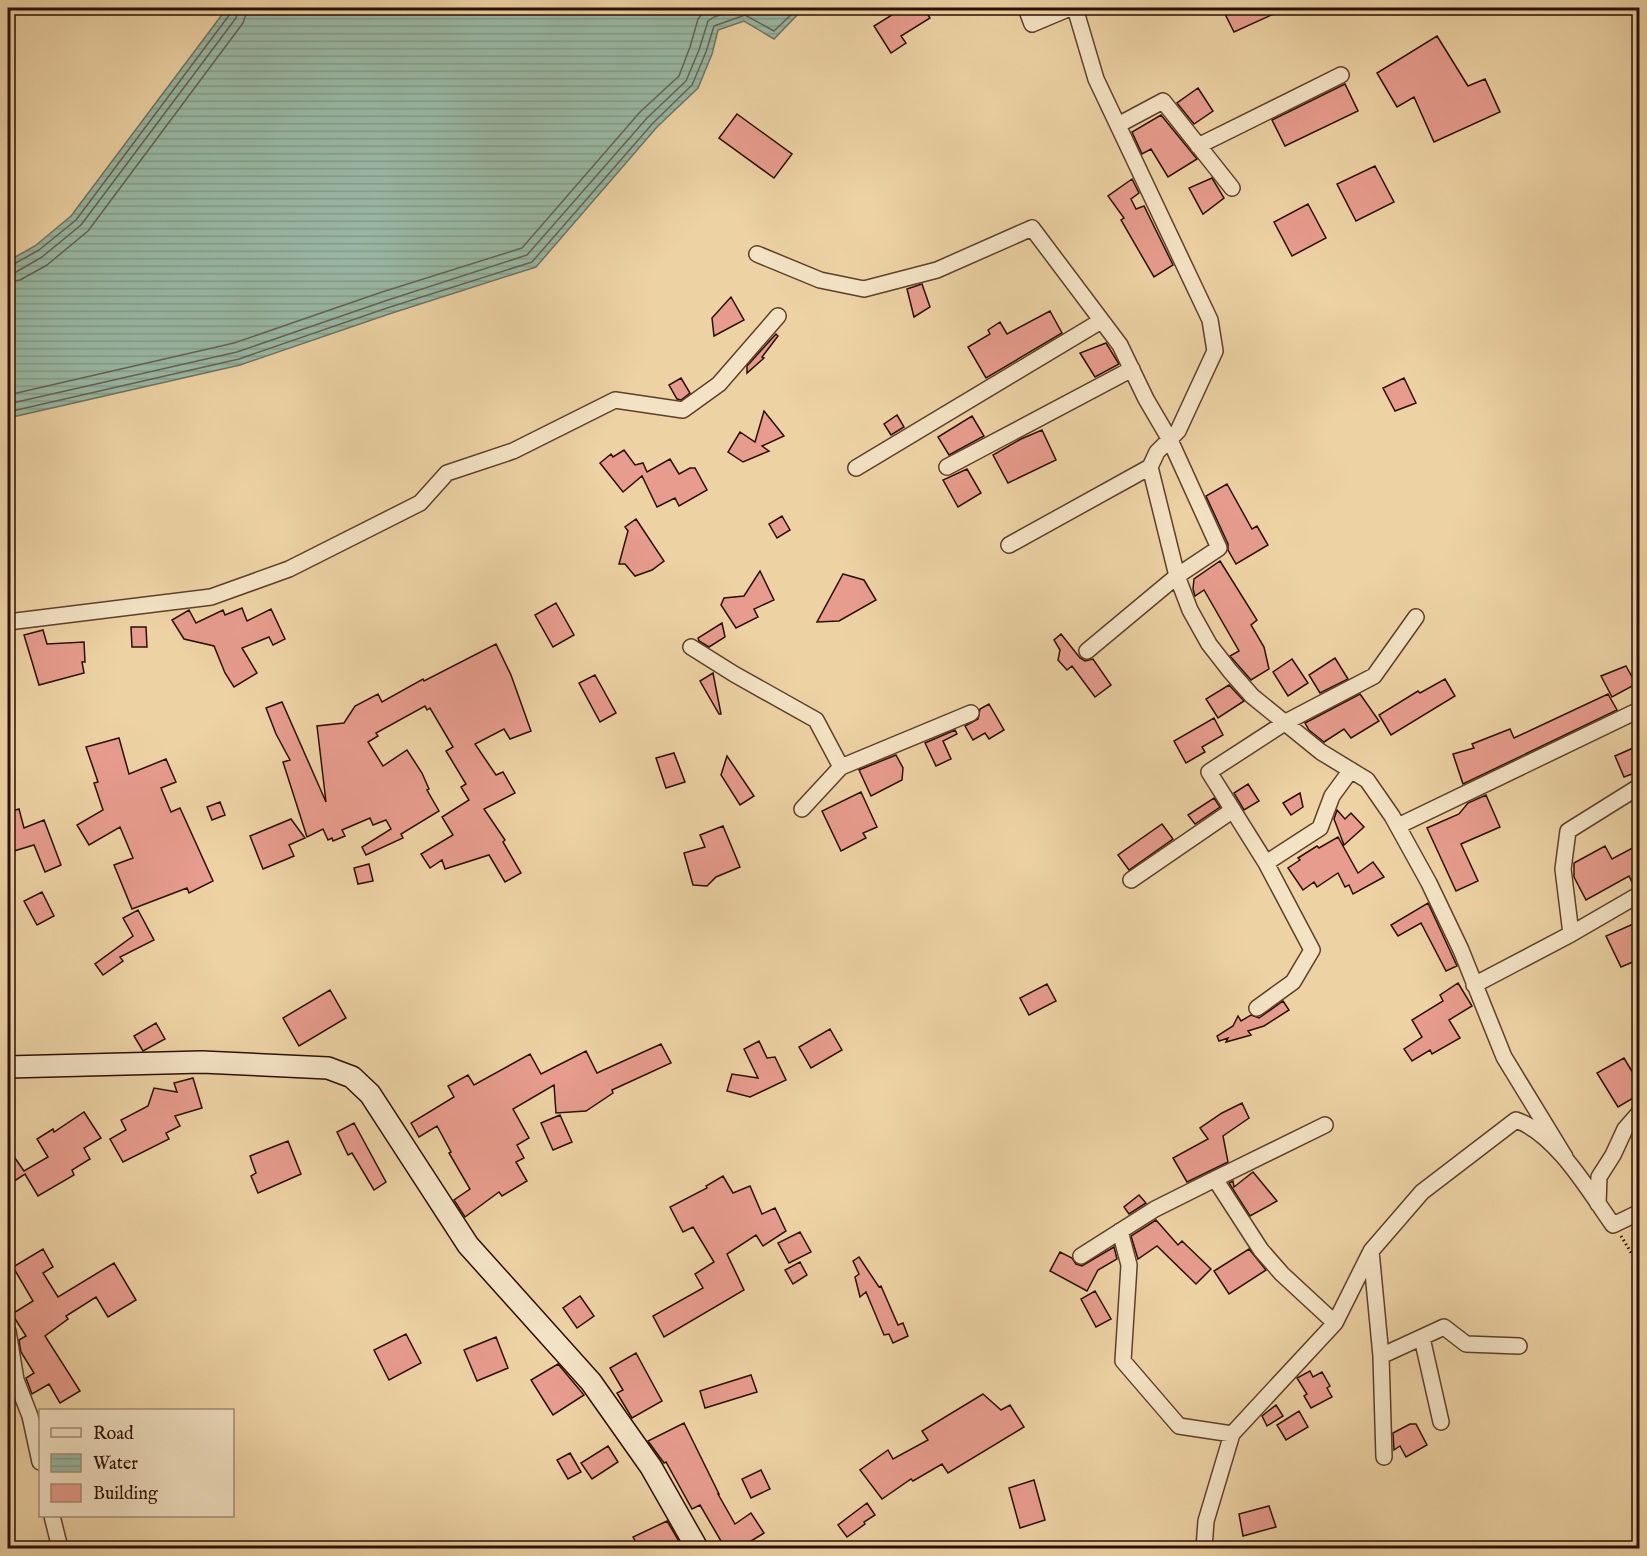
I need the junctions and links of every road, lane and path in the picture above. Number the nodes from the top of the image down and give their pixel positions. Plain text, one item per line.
1 (1026, 8) edge
2 (1070, 8) edge
3 (1075, 8) edge
4 (1341, 75) dead end
5 (1118, 125) junction
6 (1198, 146) junction
7 (1232, 188) dead end
8 (757, 254) dead end
9 (778, 316) dead end
10 (1101, 321) junction
11 (1131, 369) junction
12 (1174, 436) junction
13 (1150, 467) junction
14 (856, 468) dead end
15 (947, 468) dead end
16 (1008, 545) dead end
17 (1177, 576) junction
18 (1416, 617) dead end
19 (8, 622) edge
20 (691, 647) dead end
21 (1087, 651) dead end
22 (1639, 710) edge
23 (971, 713) dead end
24 (1286, 722) junction
25 (841, 767) junction
26 (1351, 770) junction
27 (1640, 786) edge
28 (802, 809) dead end
29 (1233, 810) junction
30 (1398, 826) junction
31 (1266, 862) junction
32 (1131, 880) dead end
33 (1640, 894) edge
34 (1571, 934) junction
35 (1474, 985) junction
36 (1257, 1008) dead end
37 (12, 1067) edge
38 (1640, 1112) edge
39 (1325, 1125) dead end
40 (1565, 1157) junction
41 (1215, 1179) junction
42 (1598, 1204) junction
43 (1640, 1212) edge
44 (1613, 1225) junction
45 (1120, 1231) junction
46 (1371, 1251) junction
47 (1082, 1257) dead end
48 (1640, 1267) edge
49 (1335, 1323) junction
50 (8, 1332) edge
51 (1422, 1338) junction
52 (1519, 1346) dead end
53 (1381, 1356) junction
54 (1441, 1422) dead end
55 (1232, 1434) junction
56 (1384, 1456) dead end
57 (39, 1457) edge
58 (52, 1517) edge
59 (60, 1548) edge
60 (697, 1548) edge
61 (1204, 1548) edge

1 - 2 street
3 - 5 street
4 - 6 street
5 - 6 street
5 - 12 street
6 - 7 street
8 - 10 street
9 - 19 street
10 - 11 street
10 - 14 street
11 - 12 street
11 - 15 street
12 - 13 street
12 - 17 street
13 - 16 street
13 - 17 street
17 - 21 street
17 - 24 street
18 - 24 street
20 - 25 street
22 - 30 street
23 - 25 street
24 - 26 street
24 - 29 street
25 - 28 street
26 - 30 street
26 - 31 street
27 - 34 street
29 - 31 street
29 - 32 street
30 - 35 street
31 - 36 street
33 - 34 street
34 - 35 street
35 - 40 street
37 - 60 main road
38 - 42 street
39 - 41 street
40 - 42 street
40 - 46 street
41 - 45 street
41 - 49 street
42 - 44 street
43 - 44 street
44 - 48 path
45 - 47 street
45 - 55 street
46 - 49 street
46 - 53 street
49 - 55 street
50 - 57 street
51 - 52 street
51 - 53 street
51 - 54 street
53 - 56 street
55 - 61 street
58 - 59 street

